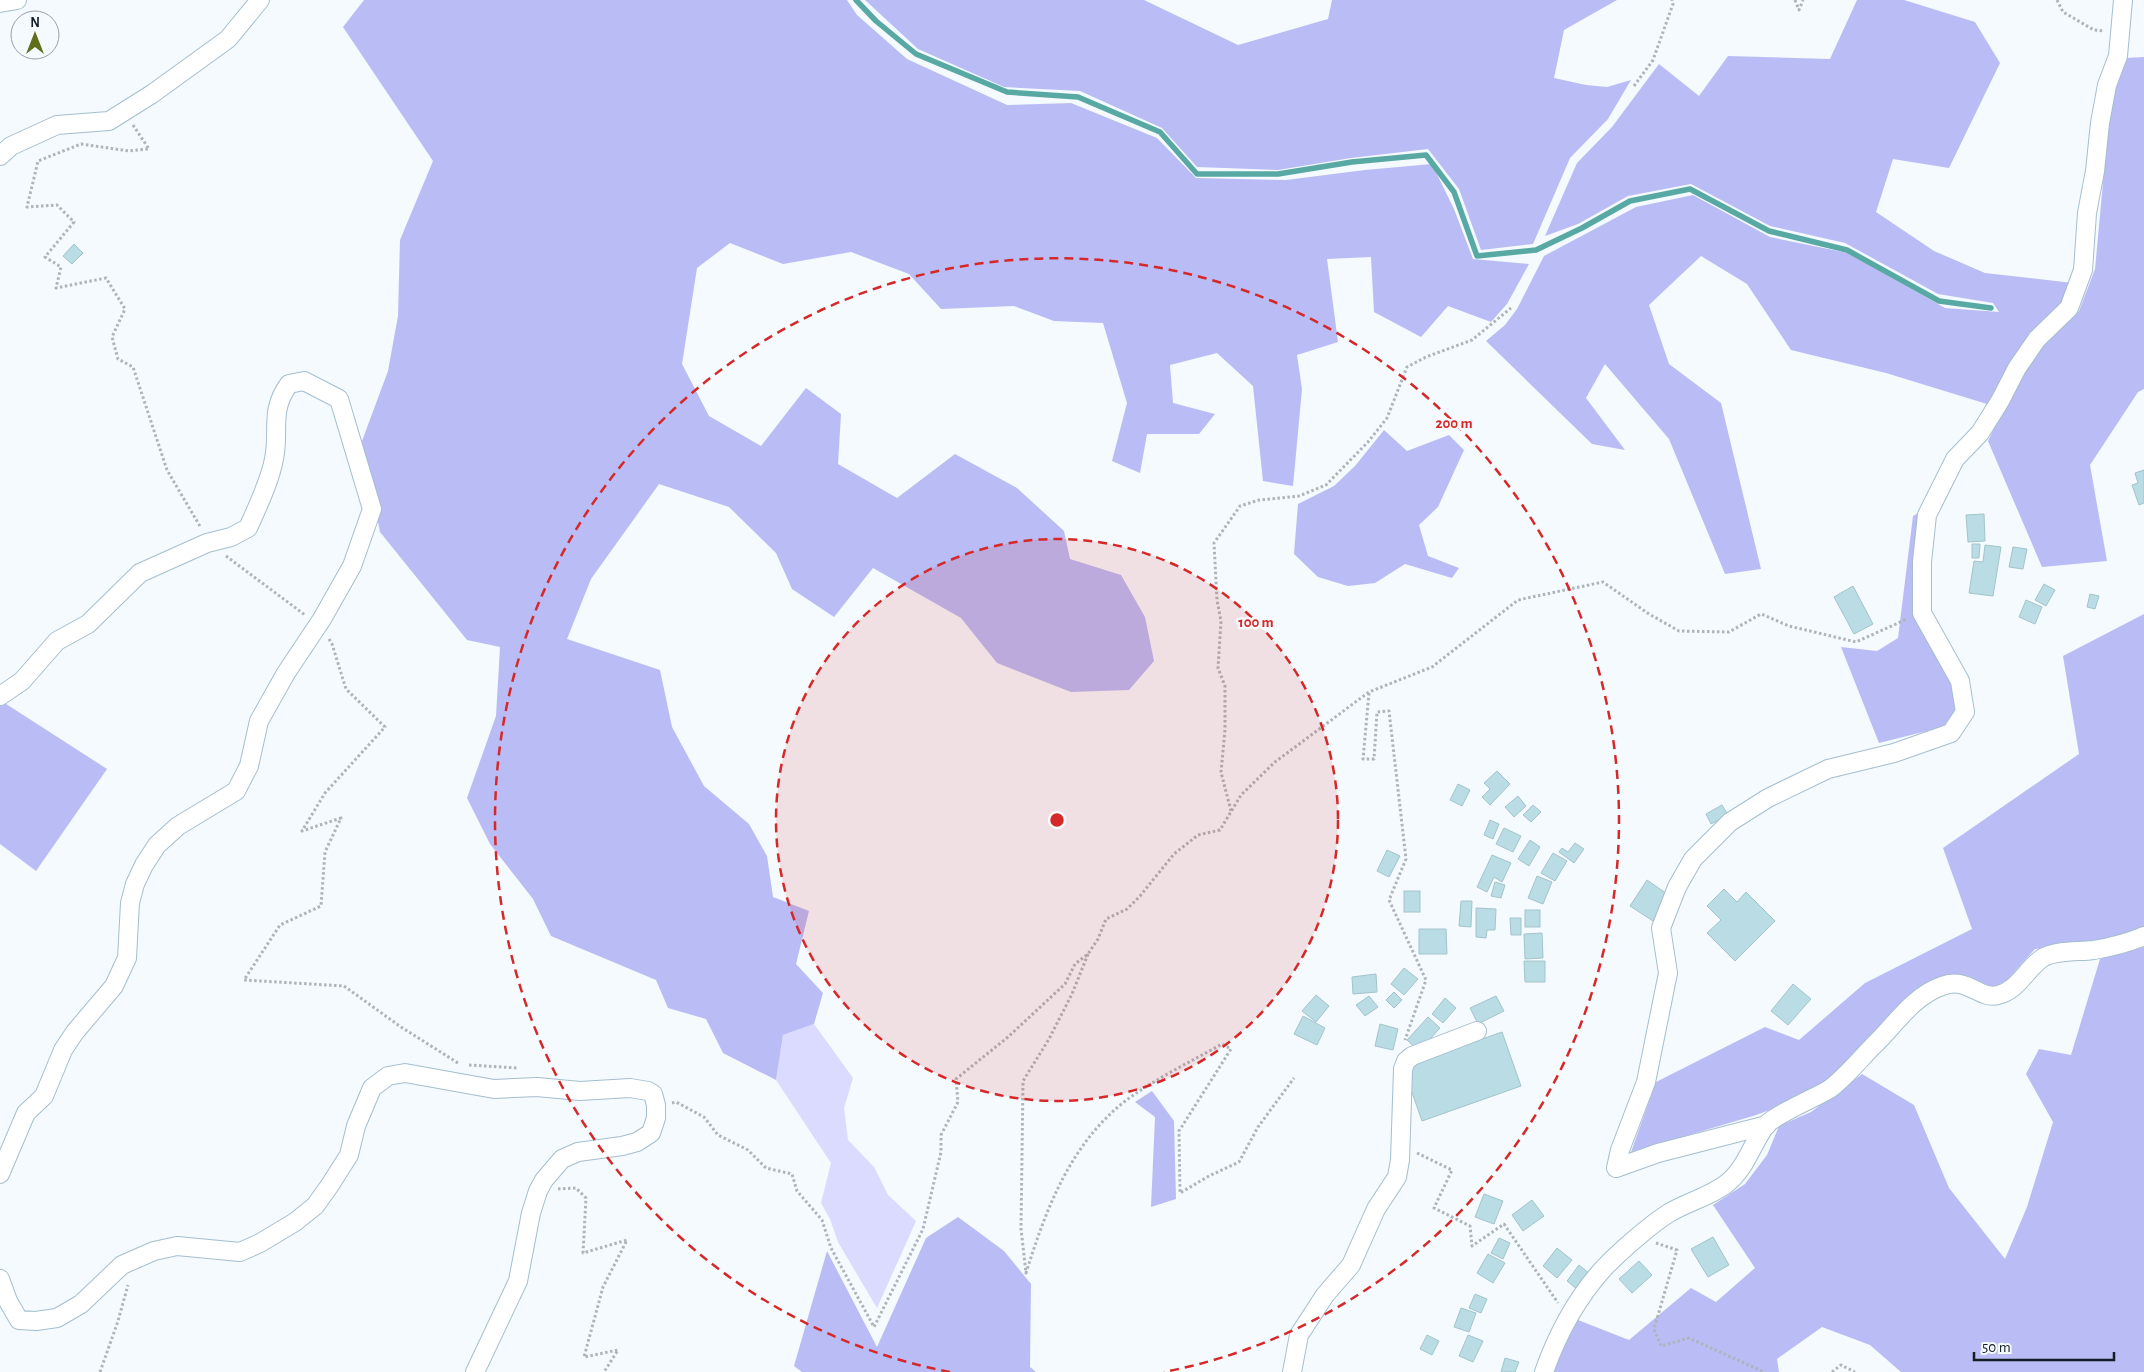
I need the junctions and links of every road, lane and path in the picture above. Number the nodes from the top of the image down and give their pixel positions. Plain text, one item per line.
1 (17, 0) edge
2 (260, 0) edge
3 (1672, 0) edge
4 (1795, 0) edge
5 (1803, 0) edge
6 (2056, 0) edge
7 (2123, 0) edge
8 (0, 3) edge
9 (2121, 33) junction
10 (1634, 86) dead end
11 (123, 112) junction
12 (0, 156) edge
13 (1511, 308) dead end
14 (207, 542) junction
15 (1922, 613) junction
16 (318, 624) junction
17 (1369, 692) junction
18 (0, 696) edge
19 (1231, 812) junction
20 (2144, 936) edge
21 (1088, 954) junction
22 (1477, 1031) dead end
23 (1406, 1061) junction
24 (459, 1064) dead end
25 (468, 1064) dead end
26 (1294, 1078) dead end
27 (537, 1087) junction
28 (656, 1105) junction
29 (1767, 1125) junction
30 (1400, 1146) junction
31 (0, 1174) edge
32 (538, 1191) junction
33 (1639, 1237) junction
34 (136, 1258) junction
35 (0, 1279) edge
36 (1569, 1319) junction
37 (100, 1372) edge
38 (475, 1372) edge
39 (604, 1372) edge
40 (1292, 1372) edge
41 (1544, 1372) edge
42 (1764, 1372) edge
43 (1832, 1372) edge
44 (1855, 1372) edge

1 - 8 street
2 - 11 street
3 - 10 path
4 - 5 path
6 - 9 path
7 - 9 street
9 - 15 street
11 - 12 street
11 - 14 path
13 - 19 path
14 - 16 path
14 - 16 street
14 - 18 street
15 - 17 path
15 - 29 street
16 - 24 path
16 - 31 street
17 - 19 path
17 - 23 path
19 - 21 path
20 - 29 street
21 - 26 path
21 - 28 path
22 - 23 street
23 - 30 street
25 - 27 path
27 - 28 street
27 - 34 street
28 - 32 street
29 - 33 street
30 - 36 path
30 - 40 street
32 - 38 street
32 - 39 path
33 - 36 street
33 - 42 path
34 - 35 street
34 - 37 path
36 - 41 street
43 - 44 path

